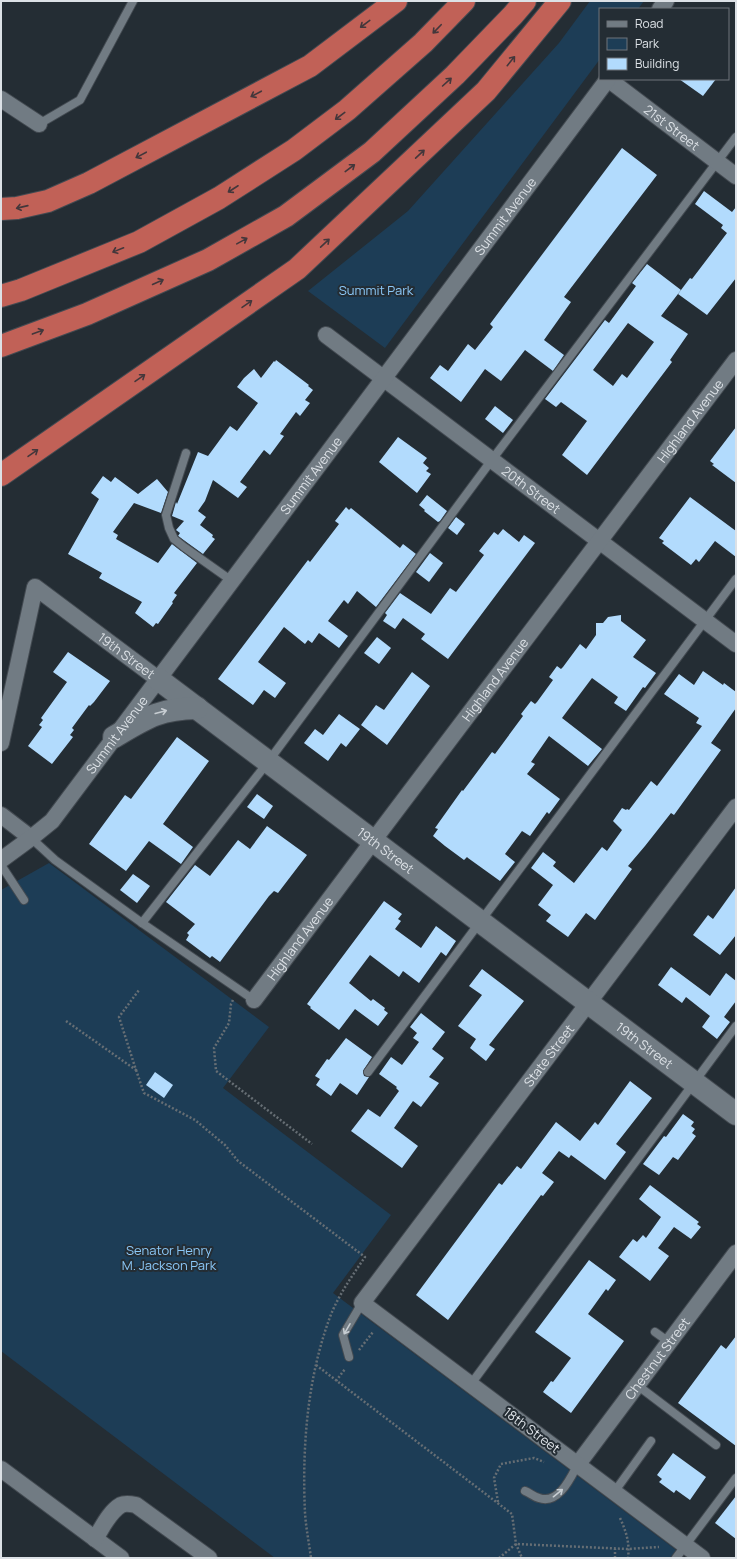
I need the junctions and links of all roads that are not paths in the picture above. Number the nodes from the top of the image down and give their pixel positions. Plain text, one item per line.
1 (133, 1) edge
2 (396, 1) edge
3 (464, 1) edge
4 (525, 1) edge
5 (560, 1) edge
6 (607, 80) edge
7 (609, 80) edge
8 (1, 99) edge
9 (39, 124) joint
10 (736, 137) edge
11 (717, 162) junction
12 (736, 176) edge
13 (1, 209) edge
14 (1, 296) edge
15 (326, 335) dead end
16 (1, 346) edge
17 (736, 360) edge
18 (384, 380) junction
19 (186, 453) dead end
20 (491, 461) junction
21 (1, 475) edge
22 (599, 542) junction
23 (736, 579) edge
24 (232, 581) junction
25 (705, 620) junction
26 (736, 644) edge
27 (158, 679) junction
28 (197, 708) junction
29 (114, 737) junction
30 (1, 743) edge
31 (268, 762) junction
32 (736, 807) edge
33 (1, 815) edge
34 (32, 838) junction
35 (373, 841) junction
36 (1, 860) edge
37 (1, 866) edge
38 (24, 900) dead end
39 (480, 921) junction
40 (142, 923) junction
41 (254, 1000) joint
42 (588, 1003) junction
43 (736, 1026) edge
44 (368, 1072) dead end
45 (694, 1082) junction
46 (736, 1114) edge
47 (736, 1253) edge
48 (362, 1303) junction
49 (656, 1332) dead end
50 (669, 1342) junction
51 (349, 1357) dead end
52 (472, 1384) junction
53 (637, 1385) junction
54 (651, 1441) dead end
55 (716, 1445) dead end
56 (578, 1464) junction
57 (1, 1469) edge
58 (736, 1478) edge
59 (525, 1491) dead end
60 (615, 1491) junction
61 (95, 1539) junction
62 (681, 1552) edge
63 (121, 1558) edge
64 (209, 1558) edge
65 (702, 1558) edge

1 - 9 lane
2 -> 13 highway
3 -> 14 highway
16 -> 4 highway
21 -> 5 highway
6 - 18 street, Summit Avenue
7 - 11 street, 21st Street
8 - 9 street
10 - 11 lane
11 - 12 street, 21st Street
11 - 20 lane
15 - 18 street, 20th Street
17 - 22 street, Highland Avenue
18 - 20 street, 20th Street
18 - 24 street, Summit Avenue
19 - 24 lane
20 - 22 street, 20th Street
20 - 31 lane
22 - 25 street, 20th Street
22 - 35 street, Highland Avenue
23 - 25 lane
24 - 27 street, Summit Avenue
25 - 26 street, 20th Street
25 - 39 lane
27 - 28 street, 19th Street
27 - 29 street, Summit Avenue
27 - 30 street, 19th Street
29 -> 28 street
28 - 31 street, 19th Street
29 - 34 street, Summit Avenue
31 - 35 street, 19th Street
31 - 40 lane
32 - 42 street, State Street
33 - 34 street
34 - 36 street, Summit Avenue
34 - 40 lane
35 - 39 street, 19th Street
35 - 41 street, Highland Avenue
37 - 38 lane
39 - 42 street, 19th Street
39 - 44 lane
40 - 41 lane
42 - 45 street, 19th Street
42 - 48 street, State Street
43 - 45 lane
45 - 46 street, 19th Street
45 - 52 lane
47 - 50 street, Chestnut Street
48 -> 51 lane
48 - 52 street, 18th Street
49 - 50 lane
50 - 53 street, Chestnut Street
52 - 56 street, 18th Street
53 - 55 lane
53 - 56 street, Chestnut Street
54 - 60 lane
59 -> 56 lane
56 - 60 street, 18th Street
57 - 61 street
58 - 62 lane
60 - 62 street, 18th Street
61 - 63 street
61 - 64 street
62 - 65 street, 18th Street

